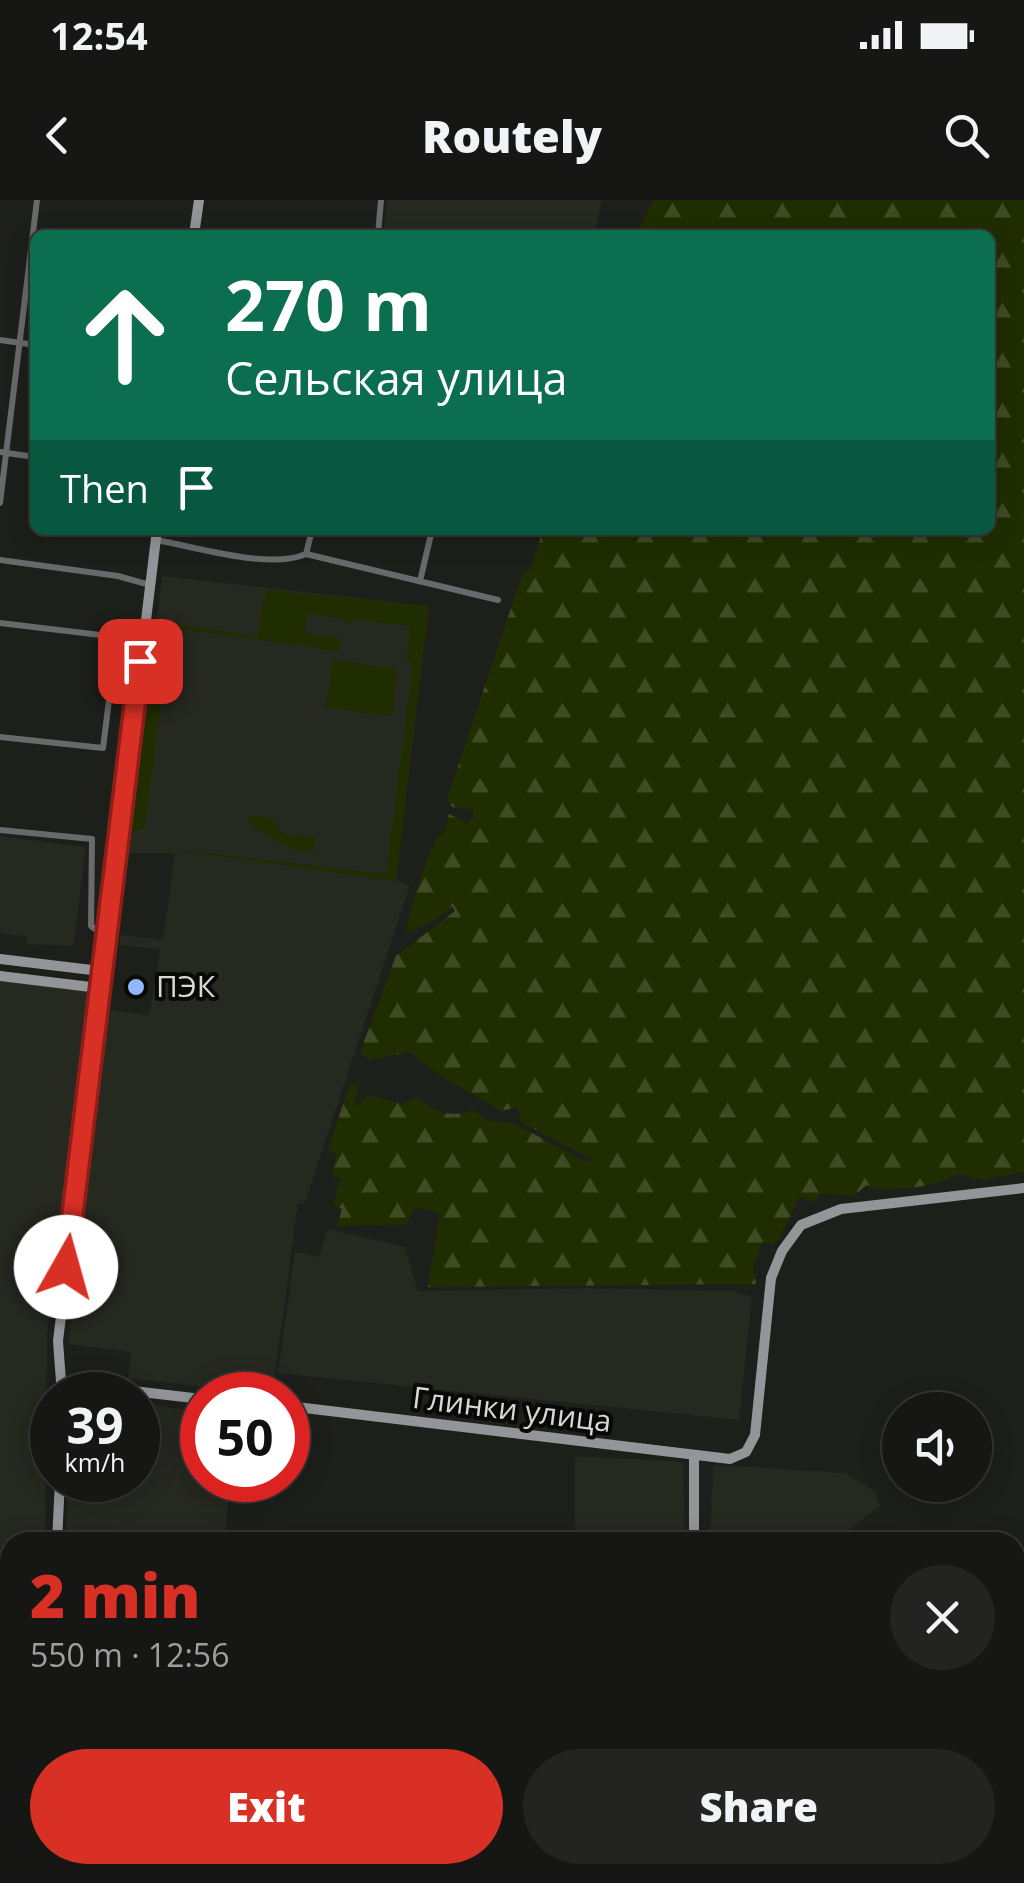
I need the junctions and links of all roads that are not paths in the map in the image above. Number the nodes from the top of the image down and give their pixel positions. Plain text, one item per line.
1 (37, 200) edge
2 (199, 200) edge
3 (381, 200) edge
4 (33, 230) edge
5 (195, 230) edge
6 (378, 230) edge
7 (30, 259) edge
8 (0, 340) edge
9 (20, 343) junction
10 (30, 344) edge
11 (3, 453) edge
12 (30, 456) edge
13 (0, 503) edge
14 (157, 535) edge
15 (311, 535) edge
16 (431, 535) edge
17 (306, 554) junction
18 (0, 560) edge
19 (420, 581) junction
20 (150, 585) junction
21 (498, 600) dead end
22 (0, 623) edge
23 (0, 736) edge
24 (0, 830) edge
25 (106, 936) junction
26 (0, 959) edge
27 (100, 971) junction
28 (0, 976) edge
29 (98, 988) junction
30 (1024, 1188) edge
31 (61, 1372) edge
32 (310, 1409) edge
33 (694, 1457) junction
34 (59, 1502) edge
35 (57, 1532) edge
36 (694, 1532) edge

1 - 4 street
2 - 5 main road
3 - 6 street
7 - 9 street
8 - 9 street
9 - 10 street
9 - 11 street
11 - 12 street
11 - 13 street
14 - 17 street
14 - 20 main road
15 - 17 street
16 - 19 street
17 - 19 street
18 - 20 street
19 - 21 street
20 - 25 main road
22 - 23 street
24 - 25 street
25 - 27 main road
26 - 27 main road
27 - 29 main road
28 - 29 main road
29 - 31 main road
30 - 33 main road, Глинки улица
32 - 33 main road, Глинки улица
33 - 36 main road
34 - 35 main road

